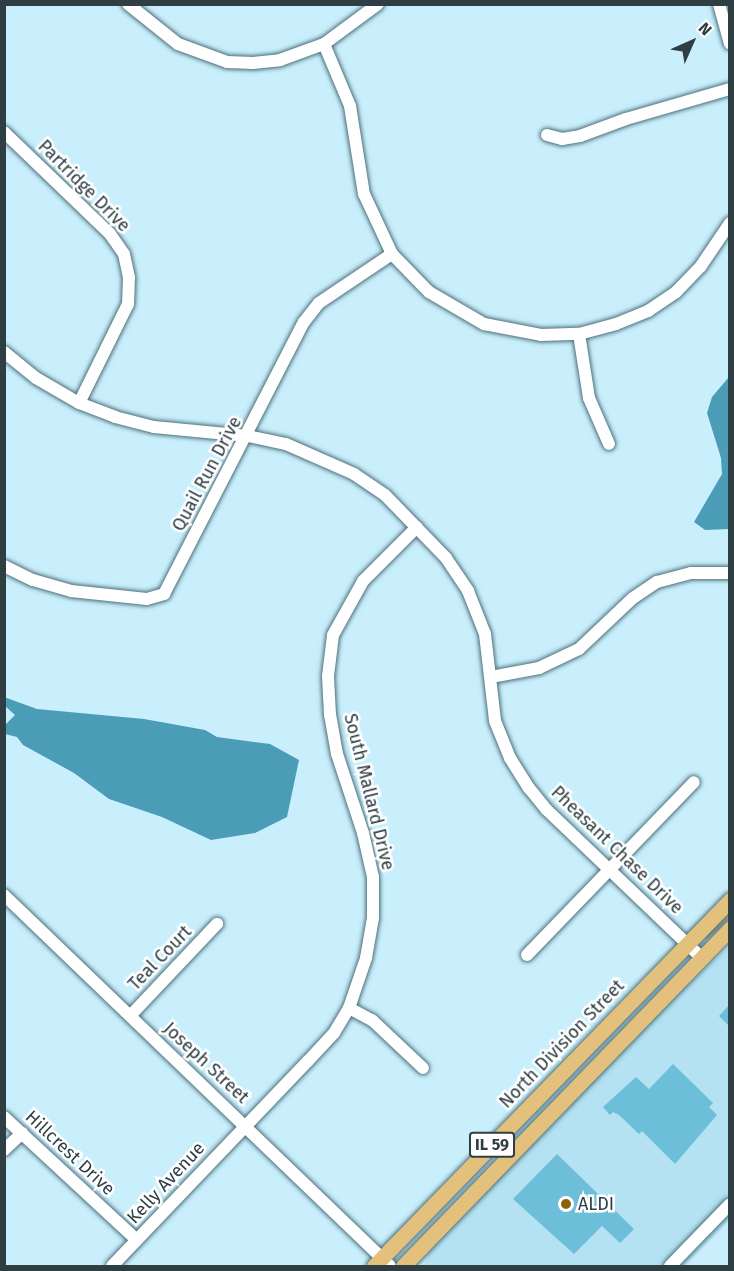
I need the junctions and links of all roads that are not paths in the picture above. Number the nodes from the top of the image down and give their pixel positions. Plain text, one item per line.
1 (378, 4) edge
2 (719, 4) edge
3 (129, 5) edge
4 (324, 44) junction
5 (729, 44) edge
6 (729, 89) edge
7 (4, 132) edge
8 (547, 135) dead end
9 (729, 223) edge
10 (392, 254) junction
11 (579, 334) junction
12 (4, 352) edge
13 (79, 403) junction
14 (248, 436) junction
15 (609, 444) dead end
16 (417, 526) junction
17 (4, 566) edge
18 (729, 573) edge
19 (491, 677) junction
20 (694, 782) dead end
21 (610, 870) junction
22 (4, 896) edge
23 (729, 900) edge
24 (217, 924) dead end
25 (729, 929) edge
26 (687, 944) junction
27 (527, 955) dead end
28 (702, 958) junction
29 (349, 1008) junction
30 (130, 1016) junction
31 (423, 1068) dead end
32 (4, 1117) edge
33 (246, 1125) junction
34 (22, 1133) junction
35 (4, 1150) edge
36 (729, 1204) edge
37 (137, 1240) junction
38 (382, 1263) edge
39 (112, 1266) edge
40 (403, 1266) edge
41 (670, 1266) edge

1 - 4 street
2 - 5 street
3 - 4 street
4 - 10 street
6 - 8 street
7 - 13 street, Partridge Drive
9 - 11 street
10 - 11 street
10 - 14 street, Quail Run Drive
11 - 15 street
12 - 13 street, Pheasant Chase Drive
13 - 14 street, Pheasant Chase Drive
14 - 16 street, Pheasant Chase Drive
14 - 17 street, Quail Run Drive
16 - 19 street, Pheasant Chase Drive
16 - 29 street, South Mallard Drive
18 - 19 street
19 - 21 street, Pheasant Chase Drive
20 - 21 street
21 - 26 street, Pheasant Chase Drive
21 - 27 street
22 - 30 street, Joseph Street
23 - 26 main road, North Division Street / IL 59
24 - 30 street, Teal Court
25 - 28 main road, IL 59
26 - 28 street, Pheasant Chase Drive
26 - 38 main road, North Division Street / IL 59
28 - 40 main road, IL 59
29 - 31 street
29 - 33 street, South Mallard Drive
30 - 33 street, Joseph Street
32 - 34 street, Hillcrest Drive
33 - 37 street, Kelly Avenue
33 - 38 street, Joseph Street
34 - 35 street
34 - 37 street, Hillcrest Drive
36 - 41 street
37 - 39 street, Kelly Avenue

